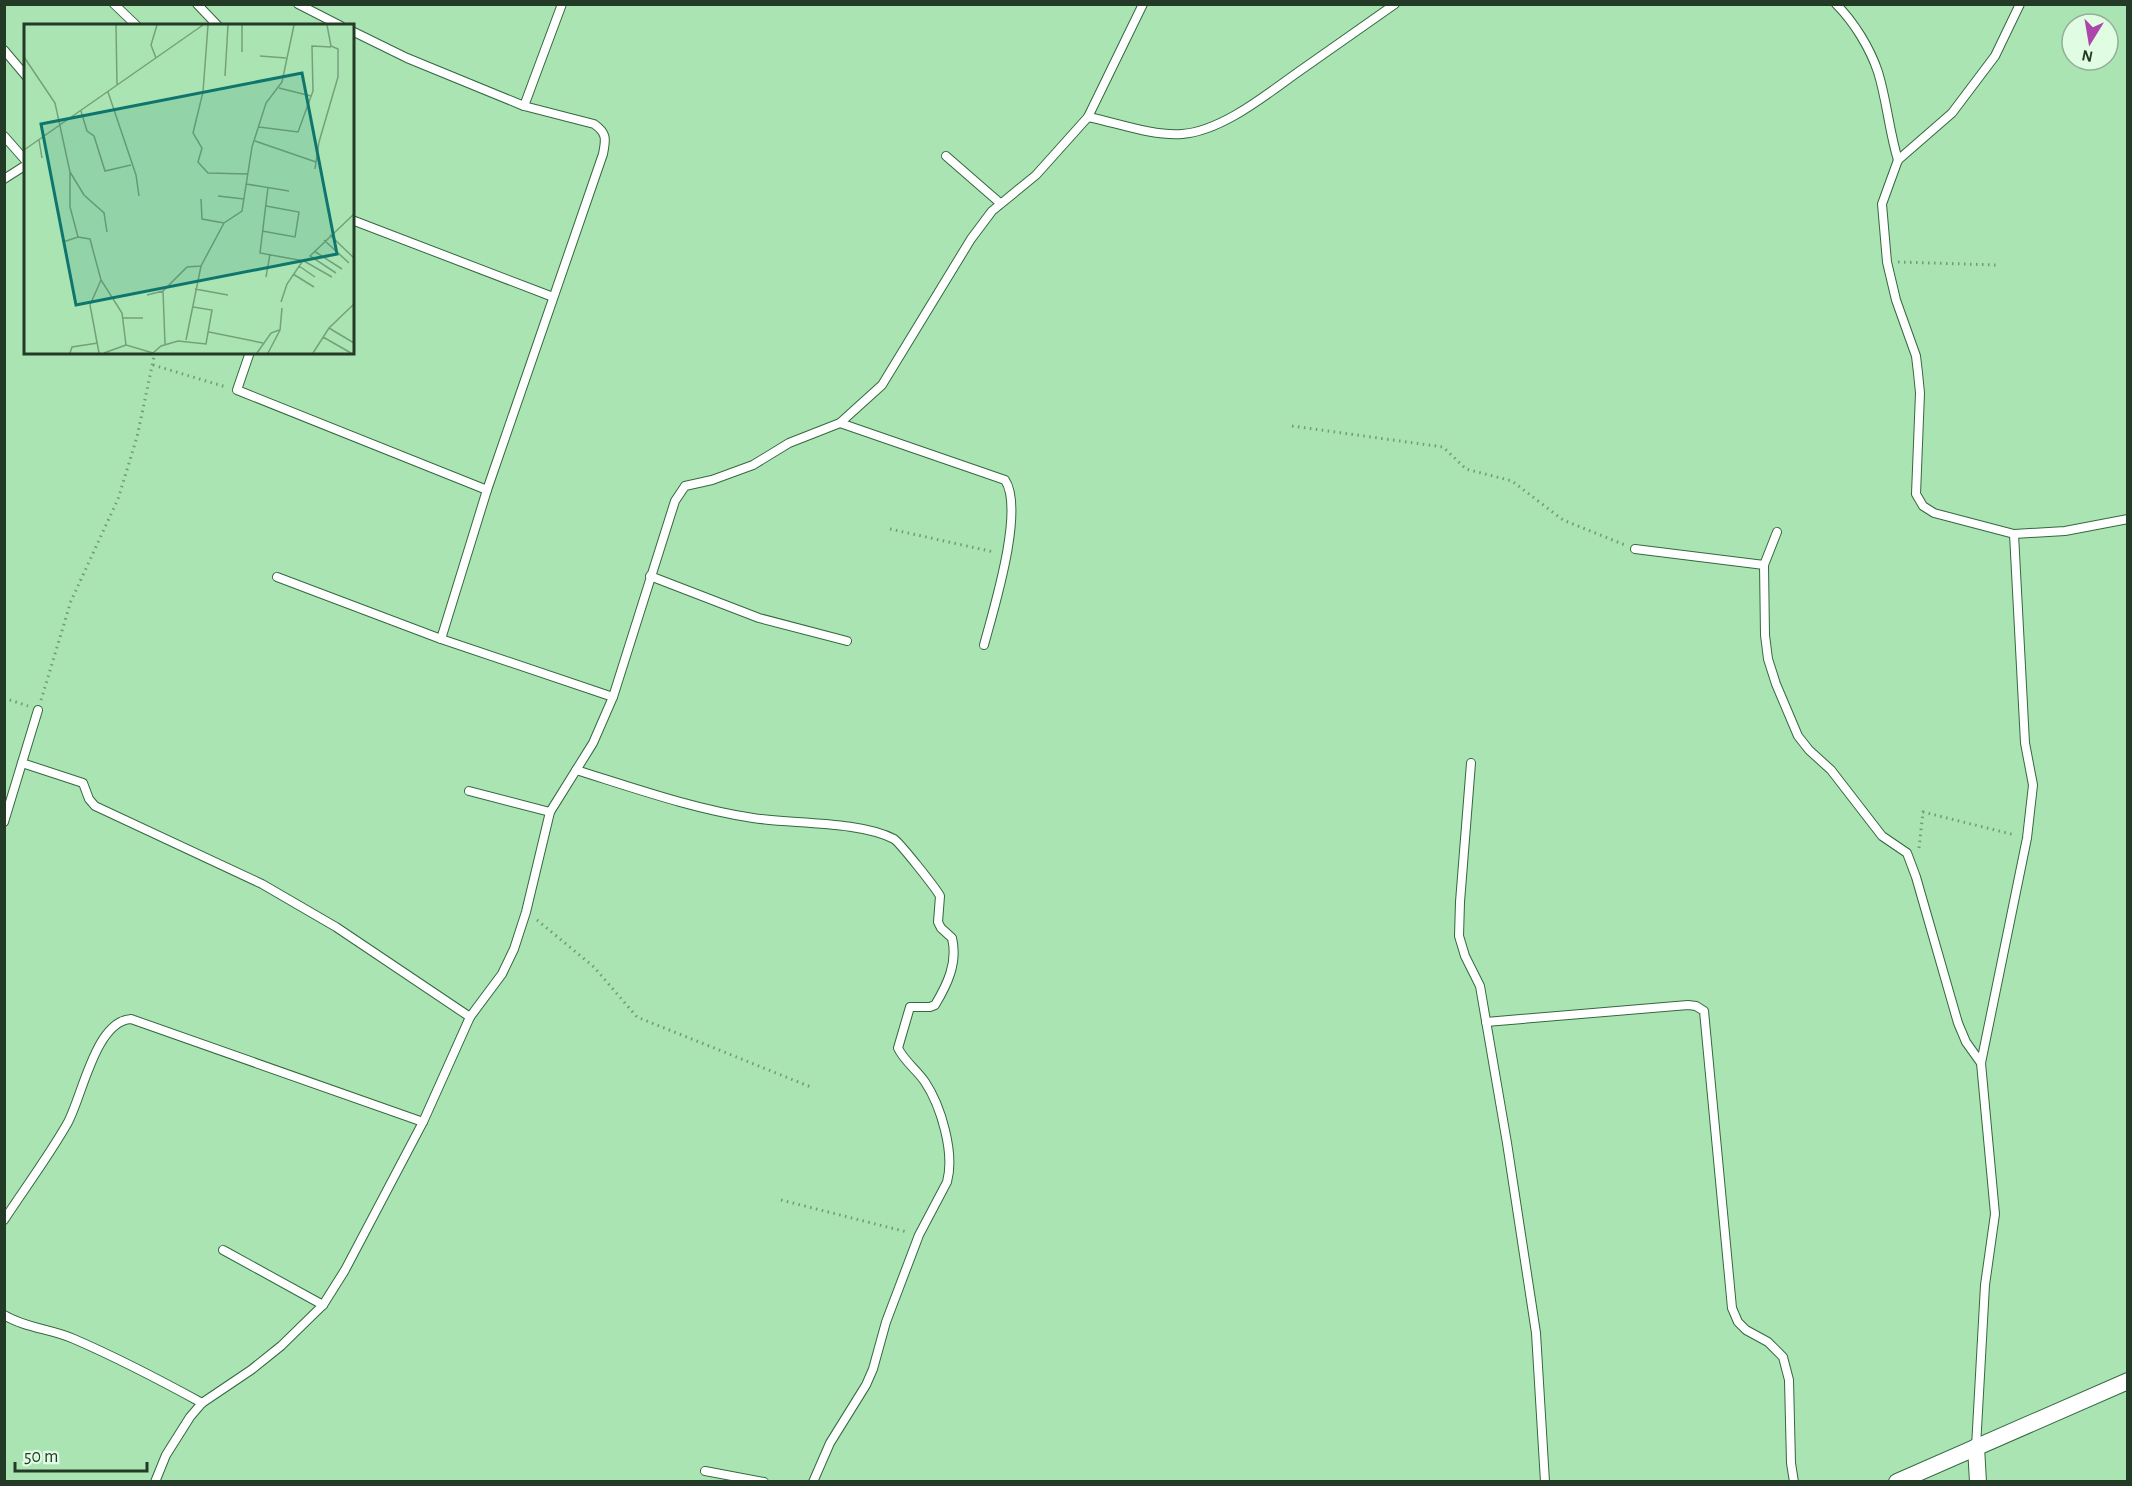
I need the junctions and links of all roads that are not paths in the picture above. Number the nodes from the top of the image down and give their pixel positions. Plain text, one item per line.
1 (114, 4) edge
2 (197, 4) edge
3 (298, 4) edge
4 (562, 4) edge
5 (1143, 4) edge
6 (1395, 4) edge
7 (1836, 4) edge
8 (2020, 4) edge
9 (135, 24) edge
10 (216, 24) edge
11 (337, 24) edge
12 (354, 32) edge
13 (4, 50) edge
14 (24, 74) edge
15 (524, 106) junction
16 (1088, 117) junction
17 (4, 136) edge
18 (946, 156) dead end
19 (1898, 160) junction
20 (24, 161) edge
21 (24, 164) edge
22 (4, 178) edge
23 (1000, 203) junction
24 (354, 221) edge
25 (553, 297) junction
26 (249, 354) edge
27 (840, 423) junction
28 (487, 490) junction
29 (2127, 519) edge
30 (1777, 532) dead end
31 (2014, 534) junction
32 (1635, 549) road end
33 (1764, 565) junction
34 (650, 576) junction
35 (277, 577) dead end
36 (441, 639) junction
37 (847, 641) dead end
38 (984, 645) dead end
39 (613, 697) junction
40 (38, 710) road end
41 (22, 763) junction
42 (1471, 763) dead end
43 (576, 771) junction
44 (469, 791) dead end
45 (550, 812) junction
46 (4, 822) edge
47 (470, 1017) junction
48 (1486, 1022) junction
49 (1981, 1063) junction
50 (423, 1122) junction
51 (4, 1220) edge
52 (223, 1250) dead end
53 (323, 1305) junction
54 (4, 1315) edge
55 (2127, 1381) edge
56 (202, 1403) junction
57 (1976, 1447) junction
58 (705, 1471) dead end
59 (155, 1482) edge
60 (764, 1482) edge
61 (813, 1482) edge
62 (1545, 1482) edge
63 (1794, 1482) edge
64 (1897, 1482) edge
65 (1978, 1482) edge

1 - 9 lane
2 - 10 lane
3 - 11 lane
4 - 15 lane
5 - 16 lane
6 - 16 lane
7 - 19 lane
8 - 19 lane
12 - 15 lane
13 - 14 lane
15 - 25 lane
16 - 23 lane
17 - 20 lane
18 - 23 lane
19 - 31 lane
21 - 22 lane
23 - 27 lane
24 - 25 lane
25 - 28 lane
26 - 28 lane
27 - 34 lane
27 - 38 lane
28 - 36 lane
29 - 31 lane
30 - 33 lane
31 - 49 lane
32 - 33 lane
33 - 49 lane
34 - 37 lane
34 - 39 lane
35 - 36 lane
36 - 39 lane
39 - 43 lane
40 - 41 lane
41 - 46 lane
41 - 47 lane
42 - 48 lane
43 - 45 lane
43 - 61 lane
44 - 45 lane
45 - 47 lane
47 - 50 lane
48 - 62 lane
48 - 63 lane
49 - 57 lane
50 - 51 lane
50 - 53 lane
52 - 53 lane
53 - 56 lane
54 - 56 lane
55 - 57 street
56 - 59 lane
57 - 64 street
57 - 65 street
58 - 60 lane

